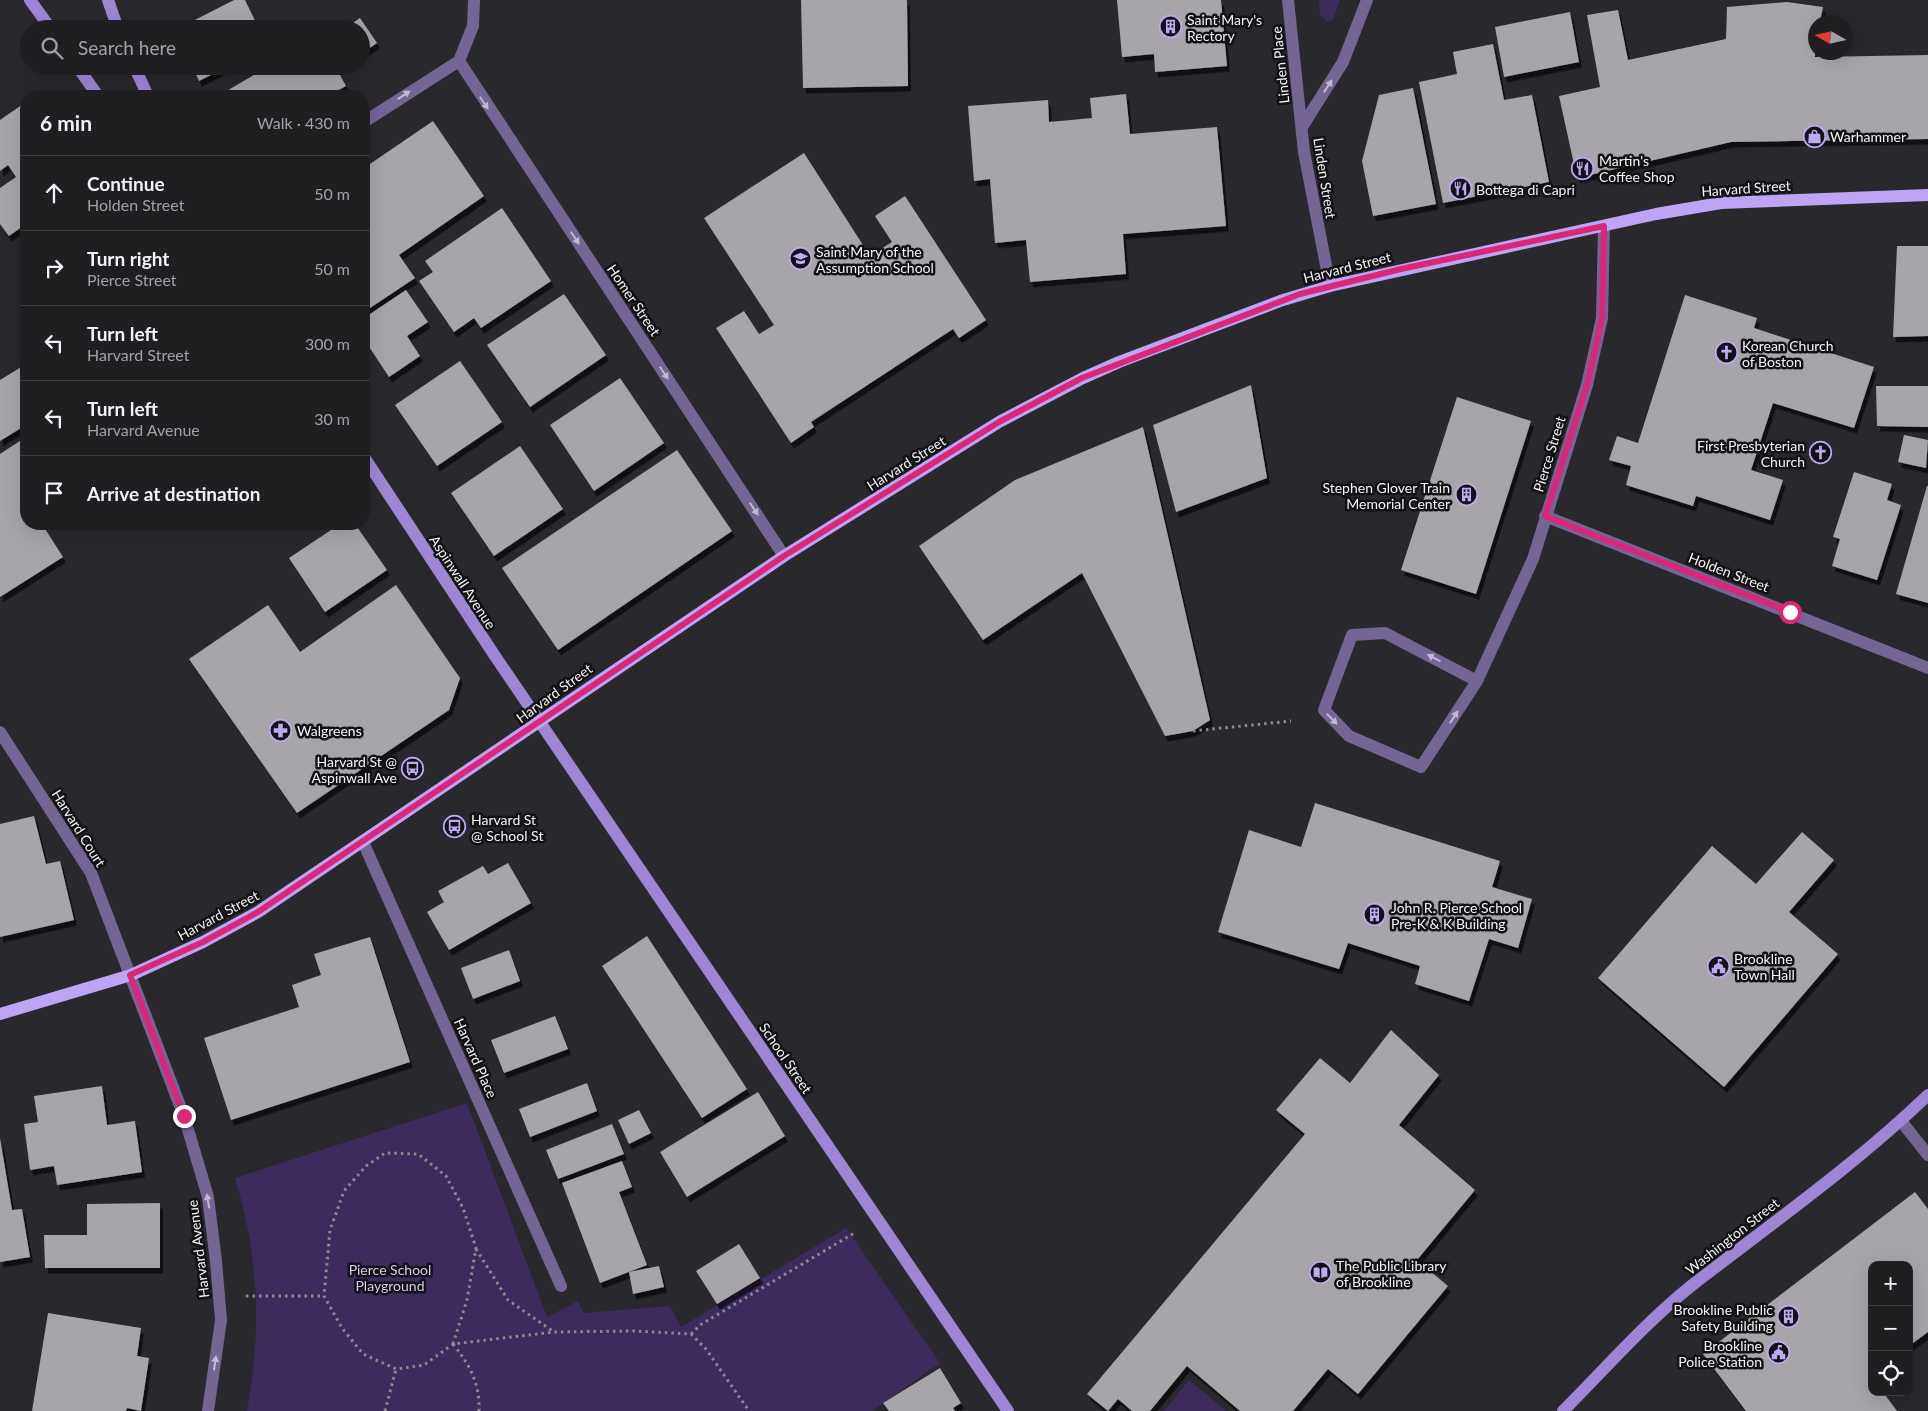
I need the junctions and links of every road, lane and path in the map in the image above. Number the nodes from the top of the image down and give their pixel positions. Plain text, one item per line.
1 (30, 0) edge
2 (108, 0) edge
3 (474, 0) edge
4 (1288, 0) edge
5 (1367, 0) edge
6 (44, 20) edge
7 (115, 20) edge
8 (459, 61) junction
9 (83, 75) edge
10 (138, 75) edge
11 (94, 90) edge
12 (145, 90) edge
13 (370, 118) edge
14 (1302, 127) junction
15 (1928, 195) edge
16 (1604, 226) junction
17 (1330, 286) junction
18 (370, 466) edge
19 (1545, 516) junction
20 (784, 556) junction
21 (1928, 668) edge
22 (1477, 681) junction
23 (1291, 721) dead end
24 (540, 723) junction
25 (1193, 731) dead end
26 (0, 732) edge
27 (363, 842) junction
28 (130, 975) junction
29 (0, 1014) edge
30 (1928, 1095) edge
31 (1901, 1121) junction
32 (1928, 1155) edge
33 (858, 1231) dead end
34 (476, 1248) junction
35 (561, 1286) dead end
36 (246, 1296) dead end
37 (324, 1296) junction
38 (554, 1332) junction
39 (691, 1334) junction
40 (453, 1344) junction
41 (396, 1369) junction
42 (208, 1411) edge
43 (385, 1411) edge
44 (479, 1411) edge
45 (749, 1411) edge
46 (1008, 1411) edge
47 (1563, 1411) edge

1 - 6 main road
2 - 7 main road
3 - 8 street
4 - 14 street, Linden Place
14 -> 5 street, Linden Street
13 -> 8 street
8 -> 20 street, Homer Street
9 - 11 main road
10 - 12 main road
14 - 17 street, Linden Street
15 - 16 main road, Harvard Street
16 - 17 main road, Harvard Street
16 - 19 street, Pierce Street
17 - 20 main road, Harvard Street
18 - 24 main road, Aspinwall Avenue
19 - 21 street, Holden Street
19 - 22 street, Pierce Street
20 - 24 main road, Harvard Street
22 -> 22 street, Pierce Street
23 - 25 path
24 - 27 main road, Harvard Street
24 - 46 main road, School Street
26 - 28 street, Harvard Court
27 - 28 main road, Harvard Street
27 - 35 street, Harvard Place
28 - 29 main road, Harvard Street
42 -> 28 street, Harvard Avenue
30 - 31 main road, Washington Street
31 - 32 street
31 - 47 main road, Washington Street
33 - 39 path
34 - 37 path
34 - 38 path
34 - 40 path
36 - 37 path
37 - 41 path
38 - 39 path
38 - 40 path
39 - 45 path
40 - 41 path
40 - 44 path
41 - 43 path

